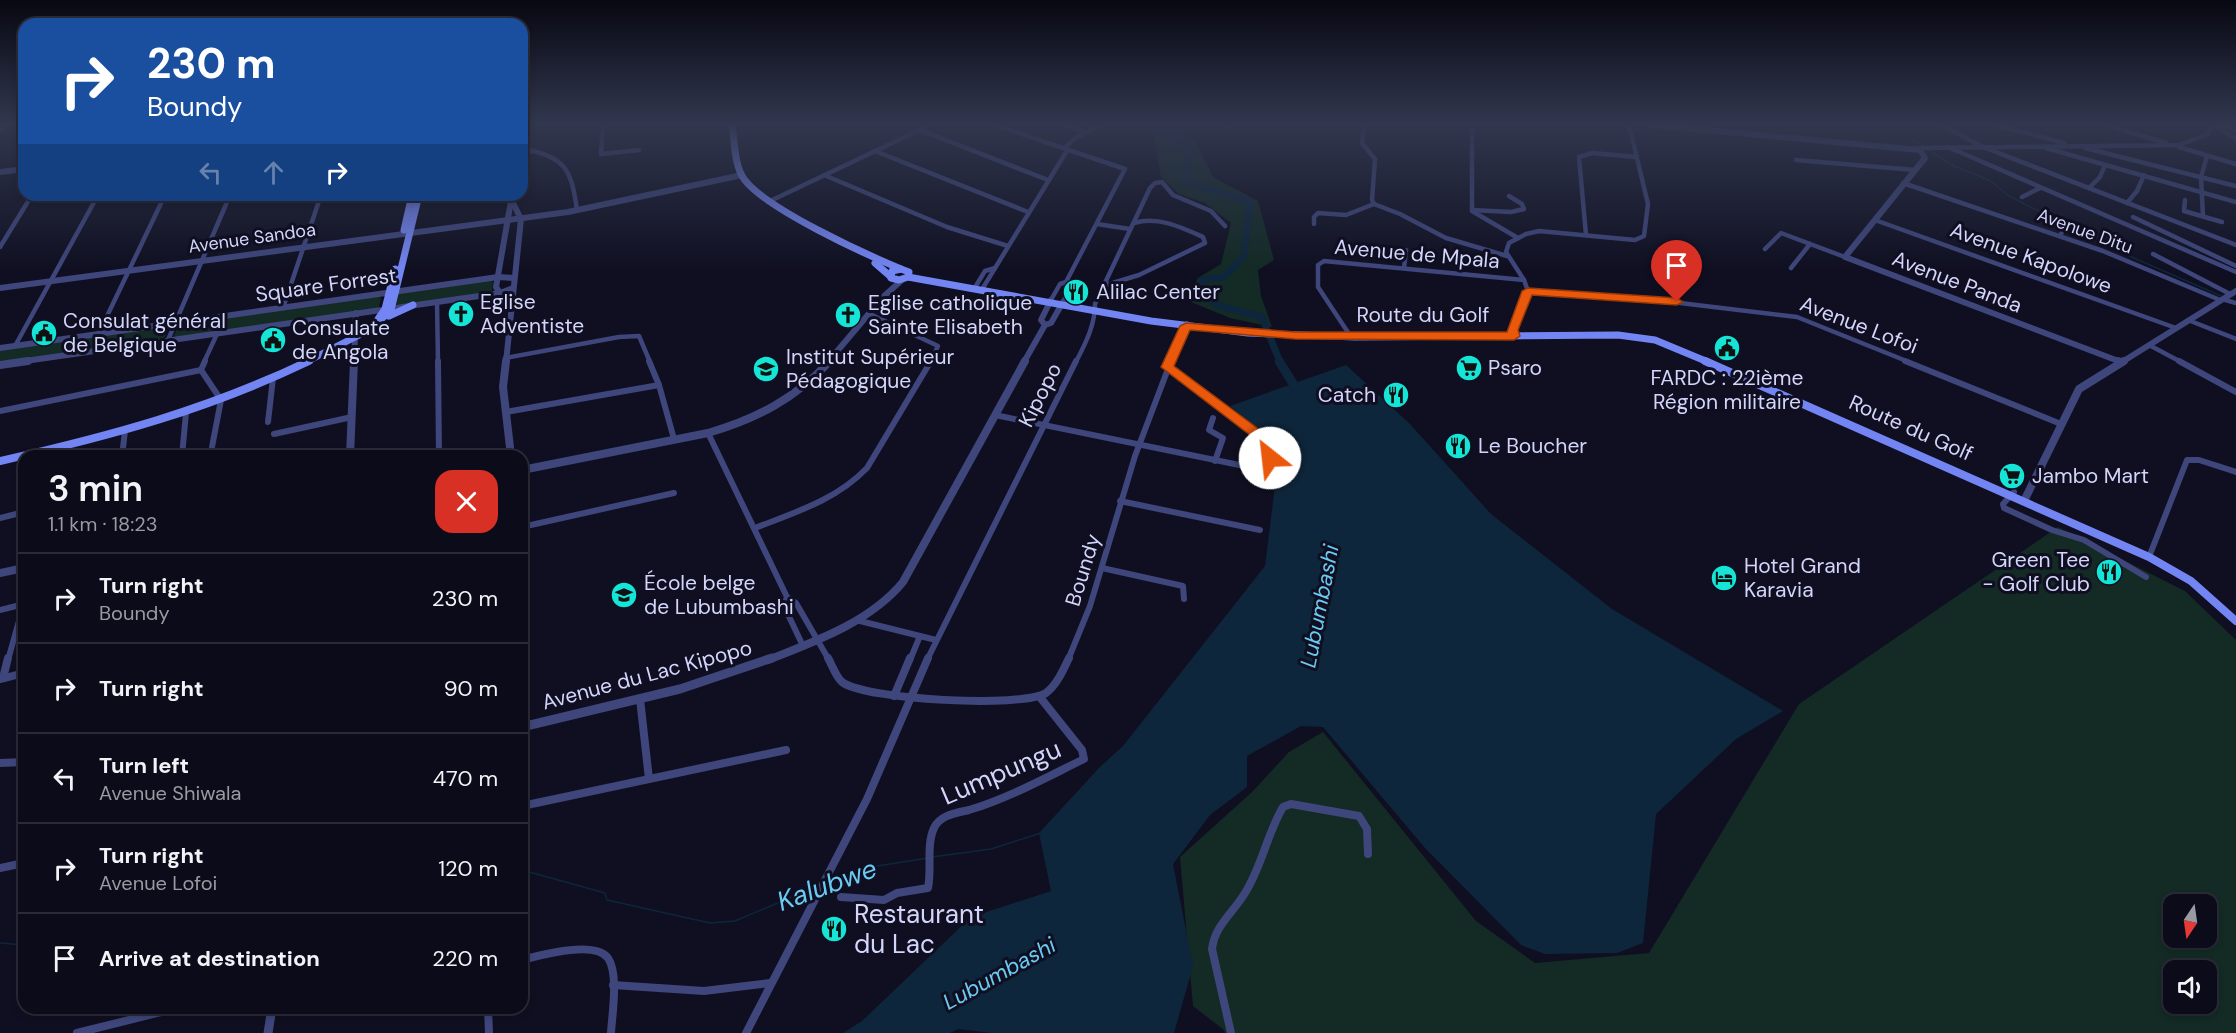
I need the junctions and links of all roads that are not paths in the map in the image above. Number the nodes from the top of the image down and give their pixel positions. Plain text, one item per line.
1 (570, 173) edge
2 (828, 173) edge
3 (931, 173) edge
4 (1031, 173) edge
5 (1052, 173) edge
6 (1124, 173) edge
7 (1374, 173) edge
8 (1472, 173) edge
9 (1579, 173) edge
10 (1641, 173) edge
11 (1912, 173) edge
12 (2007, 173) edge
13 (2051, 173) edge
14 (2102, 173) edge
15 (2137, 173) edge
16 (2186, 173) edge
17 (2202, 173) edge
18 (824, 175) junction
19 (2144, 175) junction
20 (740, 176) joint
21 (2201, 177) junction
22 (1048, 180) junction
23 (1903, 183) junction
24 (2236, 186) edge
25 (2040, 188) junction
26 (2089, 188) junction
27 (2201, 192) junction
28 (1509, 196) dead end
29 (2022, 197) dead end
30 (2185, 200) dead end
31 (28, 201) edge
32 (95, 201) edge
33 (162, 201) edge
34 (227, 201) edge
35 (319, 201) edge
36 (411, 201) edge
37 (417, 201) edge
38 (510, 201) edge
39 (513, 201) edge
40 (768, 202) junction
41 (2236, 202) edge
42 (2127, 203) junction
43 (1374, 204) junction
44 (577, 210) junction
45 (1472, 210) junction
46 (1028, 212) junction
47 (2133, 216) dead end
48 (2203, 216) junction
49 (507, 219) junction
50 (521, 219) junction
51 (1875, 220) junction
52 (2222, 222) dead end
53 (1133, 223) junction
54 (1097, 224) junction
55 (1314, 224) dead end
56 (2064, 224) dead end
57 (1225, 226) dead end
58 (1130, 229) junction
59 (406, 233) junction
60 (1586, 235) junction
61 (2060, 236) junction
62 (835, 238) junction
63 (1518, 238) junction
64 (1810, 244) junction
65 (2236, 245) edge
66 (304, 246) junction
67 (1008, 246) junction
68 (0, 247) edge
69 (1765, 249) dead end
70 (1406, 250) dead end
71 (2153, 254) dead end
72 (1508, 257) junction
73 (1845, 257) junction
74 (202, 260) junction
75 (2236, 266) edge
76 (1404, 268) junction
77 (1791, 268) dead end
78 (901, 269) junction
79 (128, 271) junction
80 (2236, 272) edge
81 (890, 276) junction
82 (906, 276) junction
83 (498, 277) junction
84 (514, 278) junction
85 (1524, 280) junction
86 (50, 281) junction
87 (1066, 282) junction
88 (1106, 285) junction
89 (0, 288) edge
90 (513, 288) junction
91 (978, 289) junction
92 (1528, 291) junction
93 (392, 292) junction
94 (888, 292) junction
95 (501, 293) junction
96 (2227, 297) edge
97 (512, 298) junction
98 (437, 302) junction
99 (1051, 302) junction
100 (2236, 303) edge
101 (1062, 304) junction
102 (412, 305) joint
103 (283, 308) junction
104 (1094, 309) junction
105 (387, 312) junction
106 (356, 314) junction
107 (870, 314) junction
108 (2188, 320) junction
109 (175, 323) junction
110 (1045, 325) junction
111 (1186, 325) junction
112 (372, 326) joint
113 (2176, 328) junction
114 (217, 334) junction
115 (1513, 334) junction
116 (98, 335) junction
117 (1350, 335) junction
118 (356, 337) junction
119 (2236, 339) edge
120 (168, 340) junction
121 (2149, 345) junction
122 (15, 346) junction
123 (0, 348) edge
124 (505, 358) junction
125 (2121, 362) junction
126 (0, 365) edge
127 (1167, 367) junction
128 (201, 370) junction
129 (273, 378) junction
130 (659, 385) junction
131 (2236, 392) edge
132 (221, 400) junction
133 (0, 411) edge
134 (507, 412) junction
135 (186, 413) junction
136 (995, 416) junction
137 (352, 417) junction
138 (1213, 418) dead end
139 (268, 422) dead end
140 (2061, 424) junction
141 (1042, 425) junction
142 (125, 431) junction
143 (708, 433) junction
144 (274, 434) dead end
145 (674, 439) junction
146 (212, 447) dead end
147 (1140, 447) junction
148 (46, 450) edge
149 (123, 450) edge
150 (183, 450) edge
151 (350, 450) edge
152 (440, 450) edge
153 (510, 450) edge
154 (18, 457) edge
155 (0, 461) edge
156 (1215, 461) junction
157 (528, 469) edge
158 (2236, 472) edge
159 (674, 493) dead end
160 (2013, 494) junction
161 (2025, 499) junction
162 (1120, 501) junction
163 (18, 514) edge
164 (0, 518) edge
165 (528, 525) edge
166 (755, 528) junction
167 (1260, 530) dead end
168 (2150, 555) junction
169 (1102, 568) junction
170 (18, 569) edge
171 (0, 573) edge
172 (2146, 577) dead end
173 (787, 597) junction
174 (1184, 599) dead end
175 (18, 605) edge
176 (0, 610) edge
177 (2236, 615) edge
178 (856, 620) junction
179 (2236, 621) edge
180 (18, 624) edge
181 (920, 636) junction
182 (816, 640) junction
183 (936, 640) junction
184 (803, 646) junction
185 (18, 675) edge
186 (2, 679) edge
187 (894, 696) junction
188 (1039, 696) junction
189 (640, 699) junction
190 (910, 699) junction
191 (528, 726) edge
192 (786, 750) dead end
193 (18, 762) edge
194 (0, 763) edge
195 (649, 779) junction
196 (528, 805) edge
197 (1368, 854) dead end
198 (18, 864) edge
199 (0, 868) edge
200 (841, 897) dead end
201 (528, 958) edge
202 (770, 983) junction
203 (613, 985) junction
204 (153, 1014) edge
205 (271, 1014) edge
206 (488, 1014) edge
207 (77, 1033) edge
208 (268, 1033) edge
209 (489, 1033) edge
210 (611, 1033) edge
211 (746, 1033) edge
212 (1231, 1033) edge

1 - 44 street
2 - 18 street
3 - 46 street
4 - 22 street
5 - 22 street
6 - 54 street
7 - 43 street
8 - 45 street
9 - 60 street
10 - 60 street
11 - 23 street
12 - 25 street
13 - 26 street
14 - 26 street
15 - 19 street
16 - 21 street
17 - 21 street
18 - 40 street
18 - 67 street
19 - 27 street
19 - 42 street
20 - 40 main road
20 - 44 street, Avenue Sandoa
21 - 24 street
21 - 27 street
22 - 46 street
23 - 51 street
23 - 61 street, Avenue Ditu
25 - 29 street
25 - 80 street
26 - 42 street
27 - 41 street
27 - 48 street
28 - 45 street
30 - 48 street
31 - 68 street
32 - 86 street
33 - 79 street
34 - 74 street
35 - 66 street
36 - 59 main road
37 - 59 main road
38 - 49 street
39 - 50 street
40 - 62 main road
42 - 65 street
43 - 55 street
43 - 72 street
44 - 50 street, Avenue Sandoa
45 - 63 street
46 - 67 street
47 - 75 street
48 - 52 street
49 - 50 street, Avenue Sandoa
49 - 59 street, Avenue Sandoa
49 - 83 street
50 - 84 street
51 - 73 street
51 - 113 street, Avenue Kapolowe
53 - 57 street, Kipopo
53 - 58 street, Kipopo
53 - 88 street
54 - 58 street
54 - 87 street
56 - 61 street
58 - 88 street, Kipopo
59 - 66 street, Avenue Sandoa
59 - 93 main road
60 - 63 street
61 - 96 street, Avenue Ditu
62 - 78 main road
62 - 81 main road
63 - 72 street
64 - 69 street, Avenue Panda
64 - 73 street, Avenue Panda
64 - 77 street
66 - 74 street, Avenue Sandoa
66 - 103 street
67 - 91 street
70 - 76 street
71 - 96 street
72 - 85 street
73 - 125 street, Avenue Panda
74 - 79 street, Avenue Sandoa
74 - 109 street
76 - 85 street, Avenue de Mpala
76 - 117 street, Avenue de Mpala
78 - 81 main road
78 - 82 main road
79 - 86 street, Avenue Sandoa
79 - 116 street
81 - 82 main road
81 - 94 street
82 - 91 main road
82 - 94 street
83 - 84 street, Square Forrest
83 - 93 street, Square Forrest
83 - 95 street
84 - 90 street
85 - 92 street
86 - 89 street, Avenue Sandoa
86 - 122 street
87 - 99 street
87 - 101 street
88 - 104 street, Kipopo
90 - 95 street, Square Forrest
90 - 97 street
91 - 99 main road
92 - 115 street
92 - 140 street, Avenue Lofoi
93 - 103 street, Square Forrest
93 - 105 main road
94 - 107 street
95 - 97 street
95 - 98 street, Square Forrest
96 - 100 street
96 - 108 street
97 - 124 street
98 - 102 street, Square Forrest
98 - 152 street
99 - 101 main road
99 - 110 street
101 - 104 main road
101 - 110 street
102 - 105 main road
103 - 109 street, Square Forrest
104 - 111 main road
104 - 141 street, Kipopo
105 - 106 street, Square Forrest
105 - 112 main road
106 - 114 street, Square Forrest
106 - 118 street
107 - 143 street
107 - 166 street
108 - 113 street
108 - 119 street
109 - 116 street, Square Forrest
109 - 120 street
110 - 136 street, Avenue du Lac Kipopo
111 - 117 main road
111 - 127 street, Boundy
112 - 118 main road
113 - 121 street
114 - 120 street, Square Forrest
114 - 128 street
115 - 117 main road
115 - 160 main road
116 - 122 street, Square Forrest
118 - 129 main road
118 - 137 street
120 - 126 street, Square Forrest
121 - 125 street
121 - 131 street
122 - 123 street, Square Forrest
124 - 130 street
124 - 134 street
125 - 140 street
127 - 147 street, Boundy
127 - 156 street
128 - 132 street
128 - 133 street
129 - 132 main road
129 - 139 street
130 - 134 street
130 - 145 street
132 - 135 main road
132 - 146 street
134 - 153 street
135 - 142 main road
135 - 150 street
136 - 141 street
136 - 178 street, Avenue du Lac Kipopo
137 - 144 street
137 - 151 street
138 - 156 street
140 - 161 street
141 - 147 street
141 - 183 street, Kipopo
142 - 148 main road
142 - 149 street
143 - 145 street
143 - 166 street
145 - 157 street
147 - 156 street
147 - 162 street, Boundy
154 - 155 main road
158 - 168 street
159 - 165 street
160 - 161 main road
160 - 172 street
161 - 168 main road
162 - 167 street
162 - 169 street, Boundy
163 - 164 street
166 - 173 street
168 - 177 main road
168 - 179 main road
169 - 174 street
169 - 188 street, Boundy
170 - 171 street
173 - 182 street
173 - 184 street
175 - 176 street
178 - 181 street
178 - 182 street, Avenue du Lac Kipopo
180 - 186 street
181 - 183 street
181 - 187 street
182 - 184 street, Avenue du Lac Kipopo
182 - 187 street
183 - 190 street, Kipopo
184 - 189 street, Avenue du Lac Kipopo
185 - 186 street
187 - 190 street
188 - 190 street
188 - 200 street, Lumpungu
189 - 191 street, Avenue du Lac Kipopo
189 - 195 street
190 - 202 street, Kipopo
192 - 195 street
193 - 194 street
195 - 196 street
197 - 212 street
198 - 199 street
201 - 203 street
202 - 203 street
202 - 211 street, Kipopo
203 - 210 street
204 - 207 street
205 - 208 street
206 - 209 street

